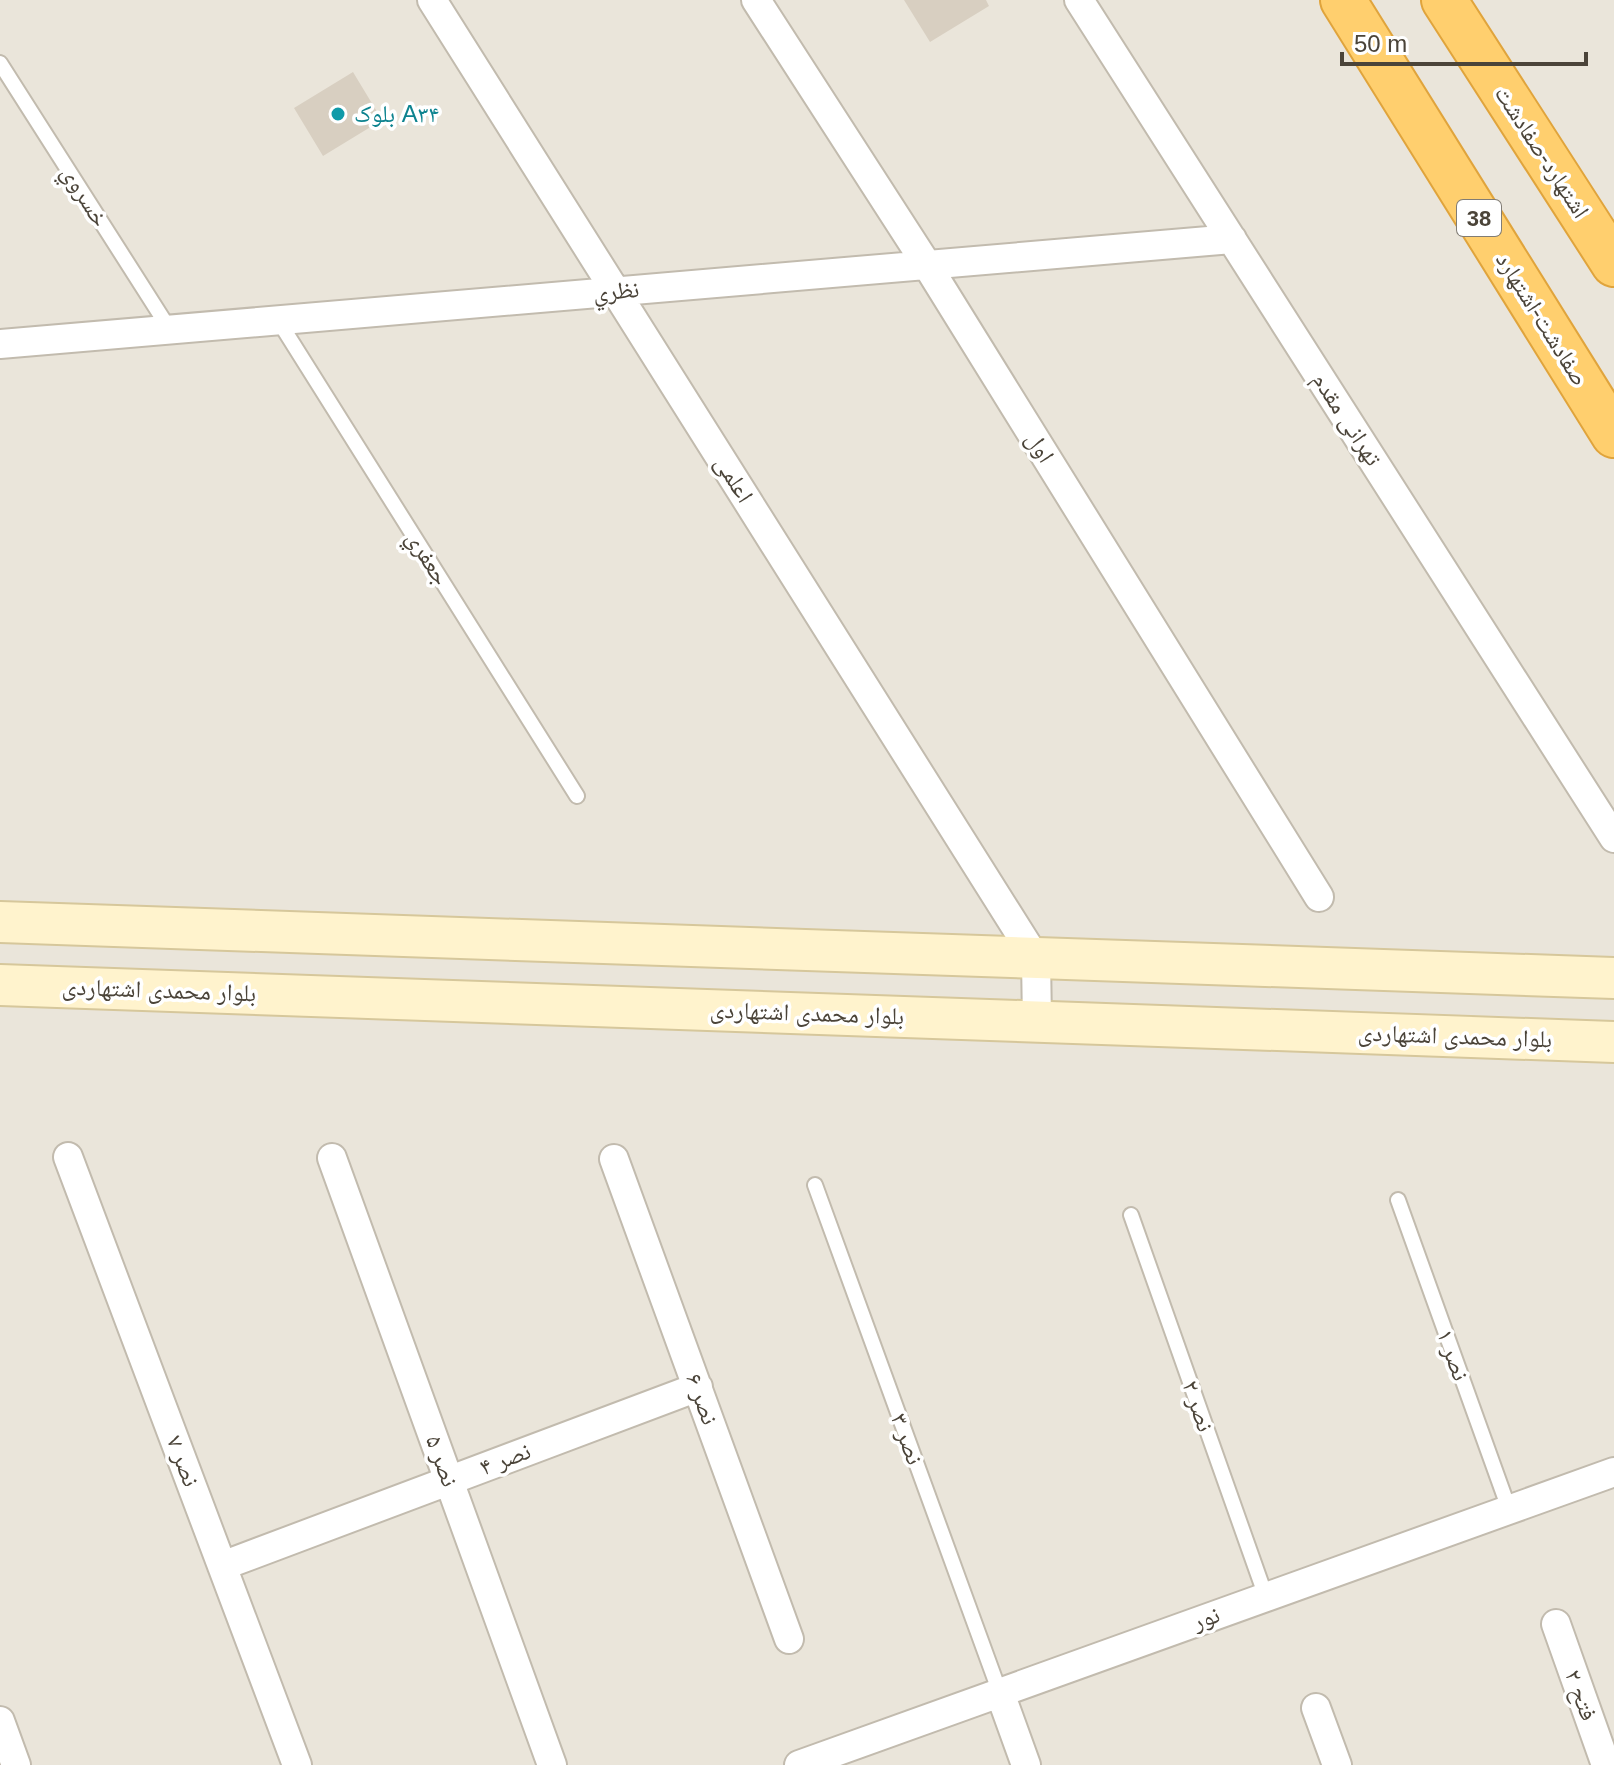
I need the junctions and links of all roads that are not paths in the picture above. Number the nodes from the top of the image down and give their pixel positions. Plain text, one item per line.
1 (432, 0) edge
2 (756, 0) edge
3 (1079, 0) edge
4 (1444, 0) edge
5 (1356, 8) edge
6 (0, 63) edge
7 (1232, 239) junction
8 (1614, 264) edge
9 (927, 265) junction
10 (616, 291) junction
11 (278, 320) junction
12 (170, 330) junction
13 (0, 344) edge
14 (1614, 435) edge
15 (577, 796) dead end
16 (1614, 838) edge
17 (1319, 897) dead end
18 (0, 922) edge
19 (1036, 959) junction
20 (1614, 978) edge
21 (0, 985) edge
22 (1037, 1021) junction
23 (1614, 1042) edge
24 (68, 1157) dead end
25 (332, 1158) dead end
26 (614, 1159) dead end
27 (815, 1185) dead end
28 (1398, 1200) dead end
29 (1131, 1215) dead end
30 (698, 1387) junction
31 (1614, 1472) edge
32 (449, 1481) junction
33 (1509, 1509) junction
34 (222, 1566) junction
35 (1266, 1597) junction
36 (1556, 1624) dead end
37 (789, 1639) dead end
38 (1000, 1693) junction
39 (1316, 1708) dead end
40 (0, 1721) edge
41 (16, 1765) edge
42 (297, 1765) edge
43 (552, 1765) edge
44 (799, 1765) edge
45 (1026, 1765) edge
46 (1337, 1765) edge
47 (1606, 1765) edge

1 - 10 street, اعلمی
2 - 9 street, اول
3 - 7 street, تهرانی مقدم
4 - 8 highway, اشتهارد-صفادشت
5 - 14 highway, صفادشت-اشتهارد / 38
6 - 12 lane, خسروي
7 - 9 street, نظري
7 - 16 street, تهرانی مقدم
9 - 10 street, نظري
9 - 17 street, اول
10 - 11 street, نظري
10 - 19 street, اعلمی
11 - 12 street, نظري
11 - 15 lane, جعفري
12 - 13 street, نظري
18 - 19 main road
19 - 20 main road
19 - 22 street
21 - 22 main road, بلوار محمدی اشتهاردی
22 - 23 main road, بلوار محمدی اشتهاردی
24 - 34 street, نصر ۷
25 - 32 street, نصر ۵
26 - 30 street, نصر ۶
27 - 38 lane, نصر ۳
28 - 33 lane, نصر ۱
29 - 35 lane, نصر ۲
30 - 32 street, نصر ۴
30 - 37 street, نصر ۶
31 - 33 street, نور
32 - 34 street, نصر ۴
32 - 43 street, نصر ۵
33 - 35 street, نور
34 - 42 street, نصر ۷
35 - 38 street, نور
36 - 47 street, فتح ۲
38 - 44 street, نور
38 - 45 street
39 - 46 street
40 - 41 street

